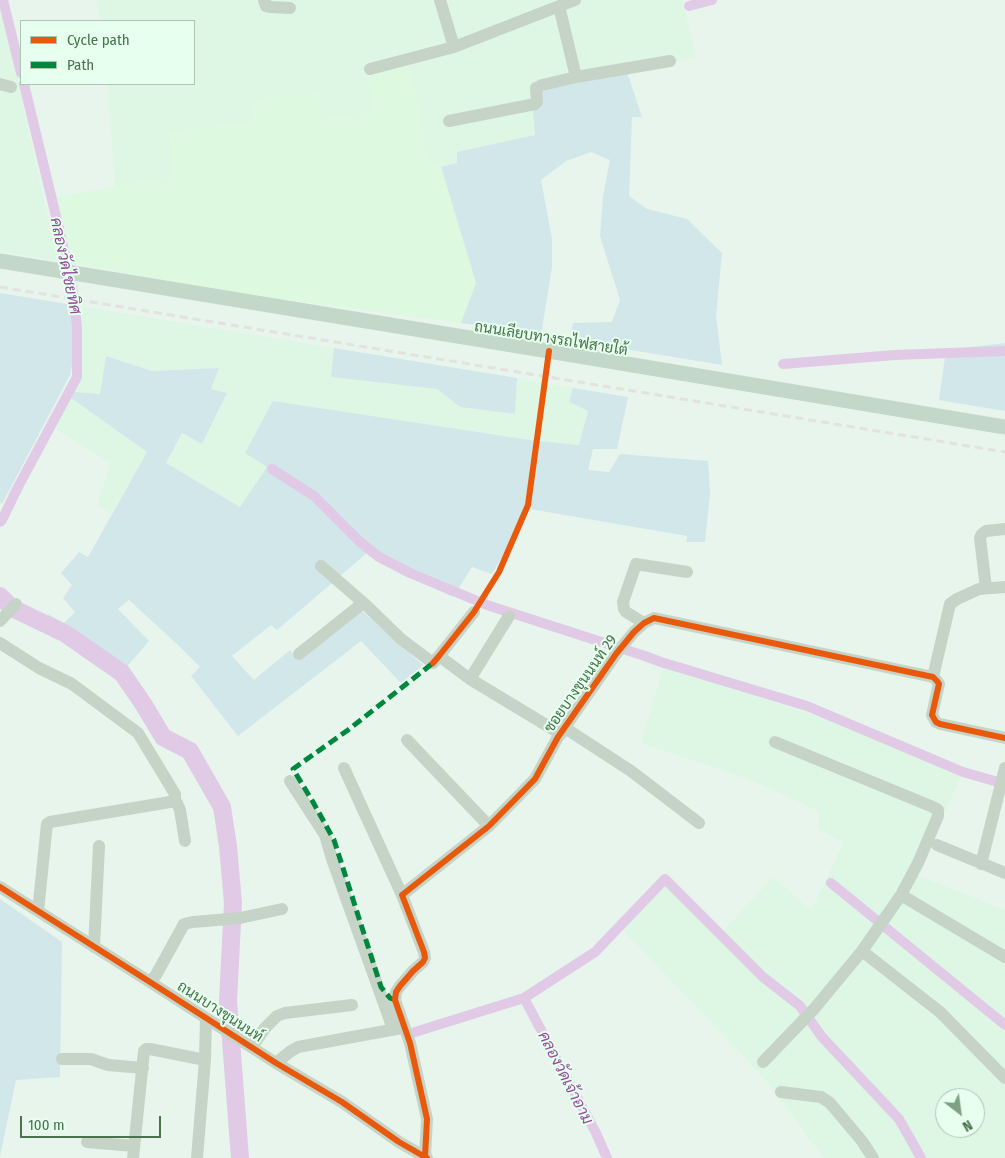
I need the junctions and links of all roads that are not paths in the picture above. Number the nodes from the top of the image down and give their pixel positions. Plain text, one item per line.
1 (264, 0) edge
2 (440, 0) edge
3 (575, 0) edge
4 (559, 6) junction
5 (290, 8) dead end
6 (454, 47) junction
7 (670, 61) dead end
8 (370, 69) dead end
9 (576, 76) junction
10 (449, 121) dead end
11 (0, 262) edge
12 (1005, 427) edge
13 (1005, 529) edge
14 (321, 566) dead end
15 (687, 572) dead end
16 (1005, 586) edge
17 (986, 588) junction
18 (363, 603) junction
19 (16, 604) dead end
20 (474, 612) dead end
21 (509, 616) dead end
22 (0, 621) edge
23 (644, 623) junction
24 (0, 643) edge
25 (299, 654) dead end
26 (436, 659) junction
27 (933, 677) junction
28 (470, 679) junction
29 (563, 731) junction
30 (1005, 736) edge
31 (407, 740) dead end
32 (775, 742) dead end
33 (344, 768) dead end
34 (1005, 768) edge
35 (290, 781) dead end
36 (173, 800) junction
37 (699, 823) dead end
38 (490, 826) junction
39 (185, 841) dead end
40 (937, 845) dead end
41 (99, 846) dead end
42 (981, 864) junction
43 (1005, 873) edge
44 (0, 887) edge
45 (402, 895) junction
46 (901, 895) junction
47 (282, 909) dead end
48 (38, 911) junction
49 (94, 947) junction
50 (862, 952) junction
51 (1005, 957) edge
52 (150, 982) junction
53 (352, 1005) dead end
54 (207, 1018) junction
55 (404, 1033) junction
56 (251, 1047) junction
57 (62, 1059) dead end
58 (205, 1060) junction
59 (763, 1062) dead end
60 (276, 1063) junction
61 (143, 1068) junction
62 (1005, 1078) edge
63 (781, 1092) dead end
64 (87, 1142) dead end
65 (133, 1152) edge
66 (422, 1156) edge
67 (197, 1158) edge
68 (873, 1158) edge

1 - 5 street
2 - 6 street
3 - 4 street
4 - 6 street
4 - 9 street
6 - 8 street
7 - 9 street
9 - 10 street
11 - 12 main road, ถนนเลียบทางรถไฟสายใต้
13 - 17 street
14 - 18 street
15 - 23 street
16 - 17 street
17 - 27 street
18 - 25 street
18 - 26 street
19 - 22 street
20 - 26 street
21 - 28 street
23 - 27 street
23 - 29 street, ซอยบางขุนนนท์ 29
24 - 36 street
26 - 28 street
27 - 30 street
28 - 29 street
29 - 37 street
29 - 38 street, ซอยบางขุนนนท์ 29
31 - 38 street
32 - 46 street
33 - 45 street
34 - 42 street
35 - 55 street
36 - 39 street
36 - 48 street
38 - 45 street, ซอยบางขุนนนท์ 29
40 - 42 street
41 - 49 street
42 - 43 street
44 - 48 street, ถนนบางขุนนนท์
45 - 55 street
46 - 50 street
46 - 51 street
47 - 52 street
48 - 49 street, ถนนบางขุนนนท์
49 - 52 street, ถนนบางขุนนนท์
50 - 59 street
50 - 62 street
52 - 54 street, ถนนบางขุนนนท์
53 - 56 street
54 - 56 street, ถนนบางขุนนนท์
54 - 58 street
55 - 60 street
55 - 66 street
56 - 60 street, ถนนบางขุนนนท์
57 - 61 street
58 - 61 street
58 - 67 street
60 - 66 street, ถนนบางขุนนนท์
61 - 65 street
63 - 68 street
64 - 65 street

